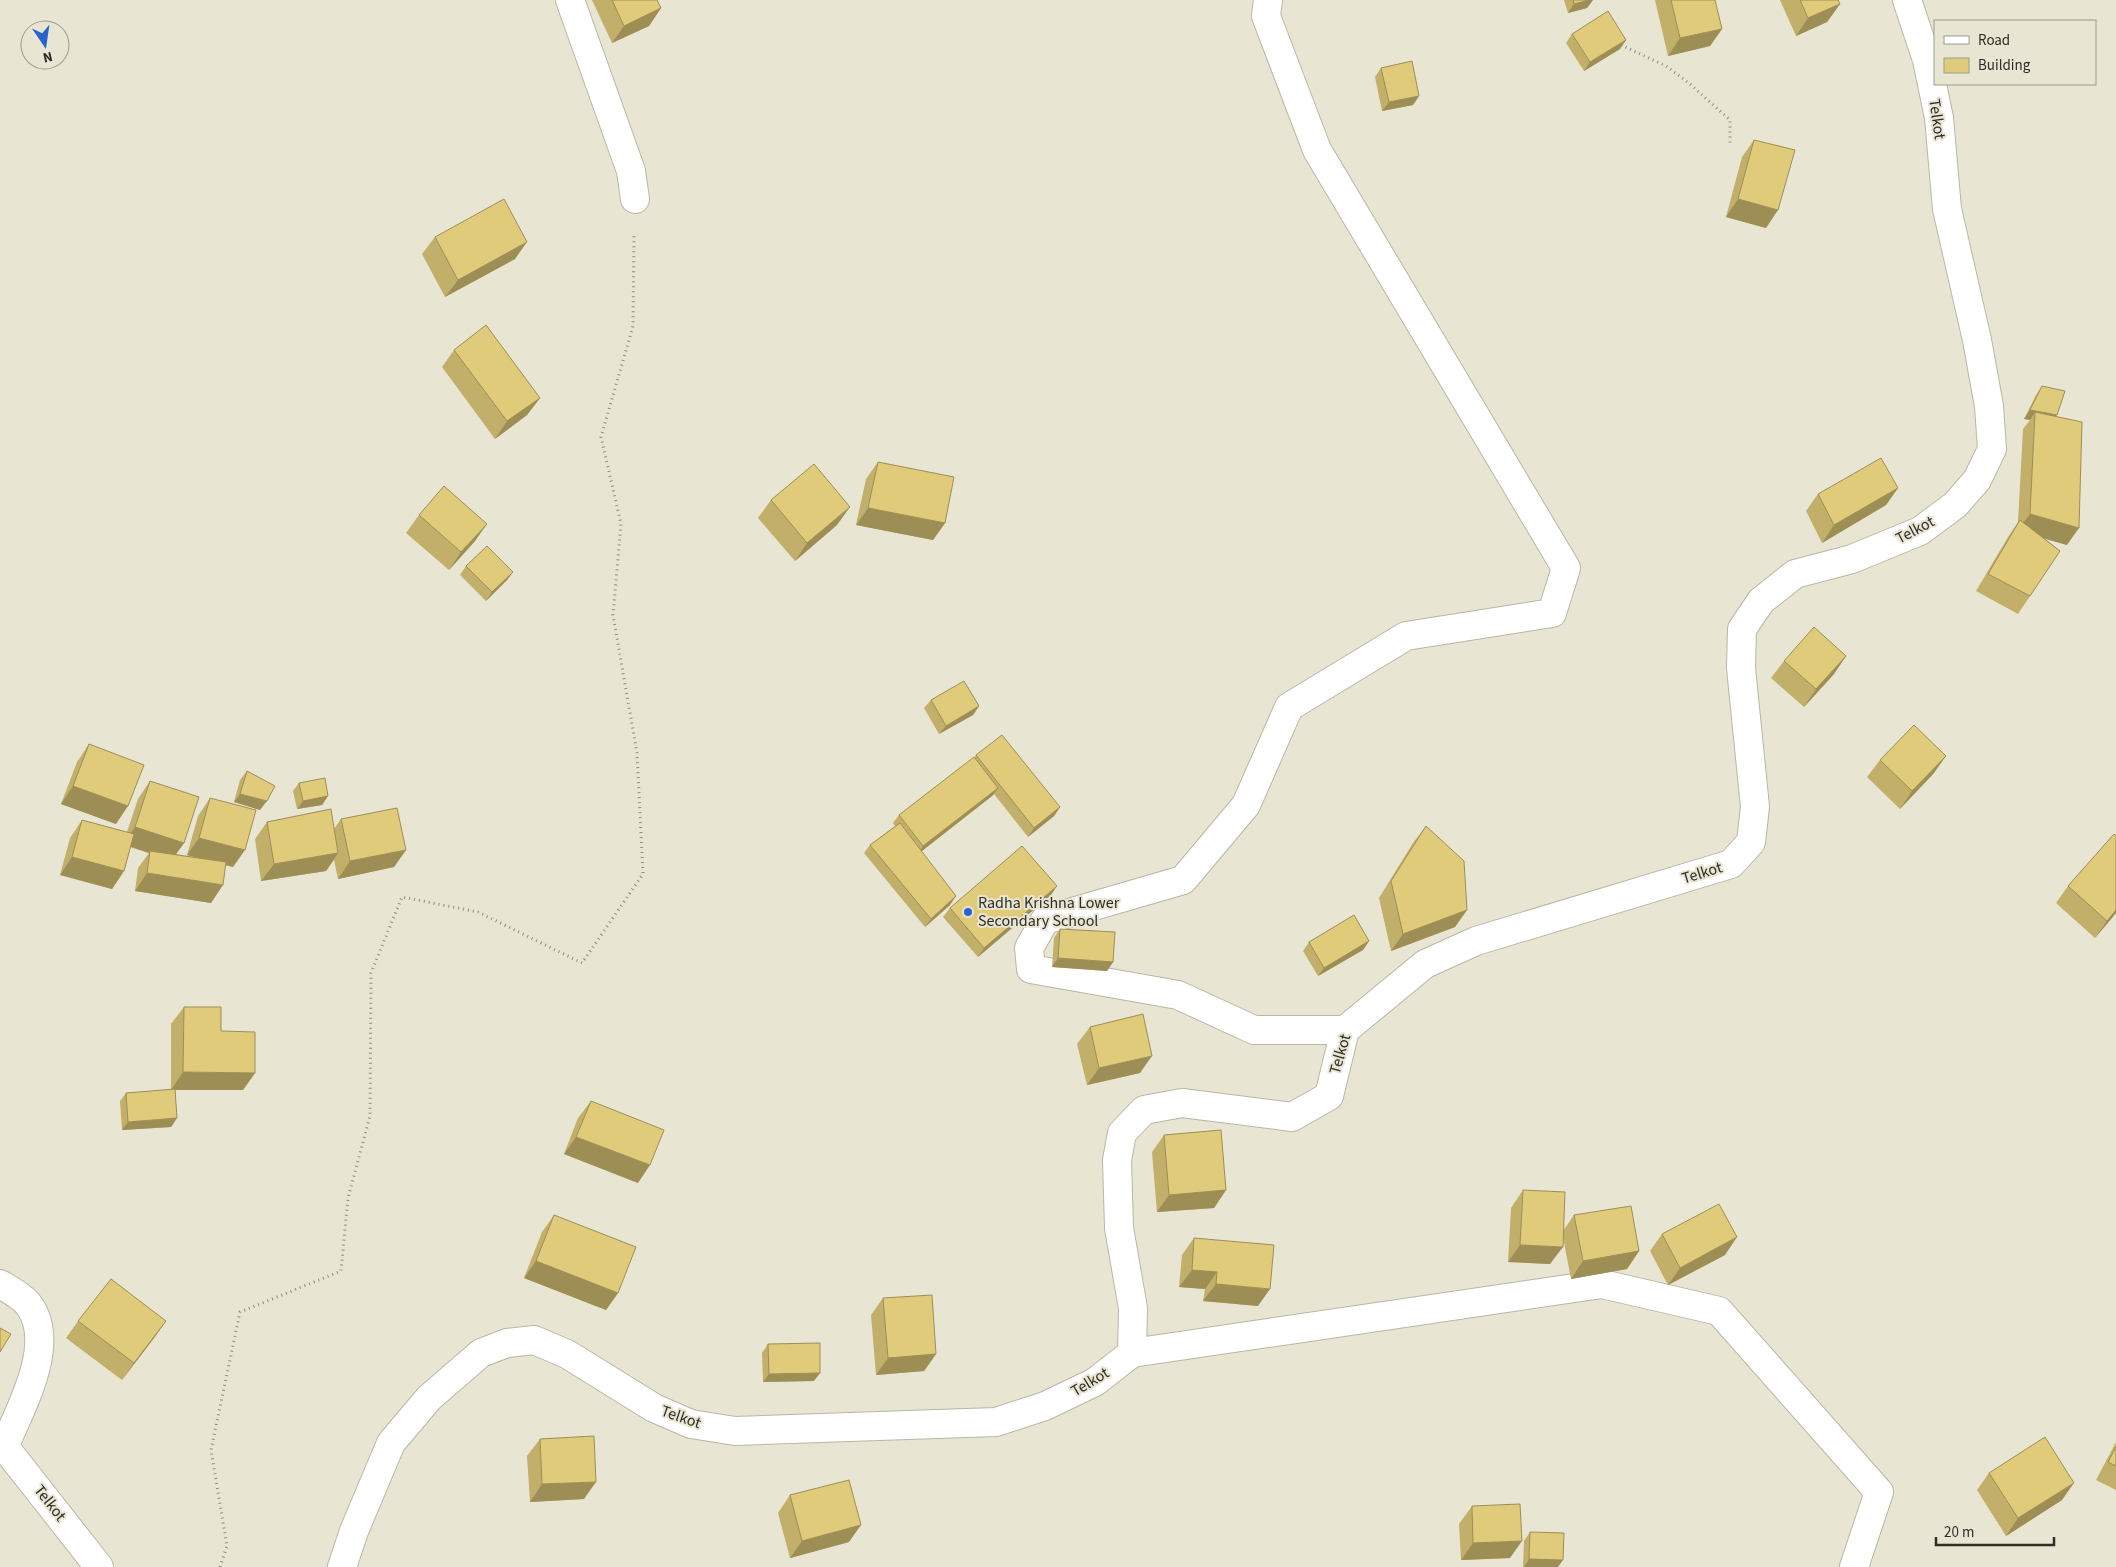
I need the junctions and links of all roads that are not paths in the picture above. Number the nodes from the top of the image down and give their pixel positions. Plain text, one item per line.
1 (570, 0) edge
2 (1268, 0) edge
3 (1907, 0) edge
4 (634, 200) road end
5 (1345, 1030) junction
6 (0, 1284) edge
7 (1132, 1354) junction
8 (3, 1443) edge
9 (99, 1567) edge
10 (342, 1567) edge
11 (1854, 1567) edge

1 - 4 street
2 - 5 street
3 - 5 street, Telkot
5 - 7 street, Telkot
6 - 8 street
7 - 10 street, Telkot
7 - 11 street
8 - 9 street, Telkot

